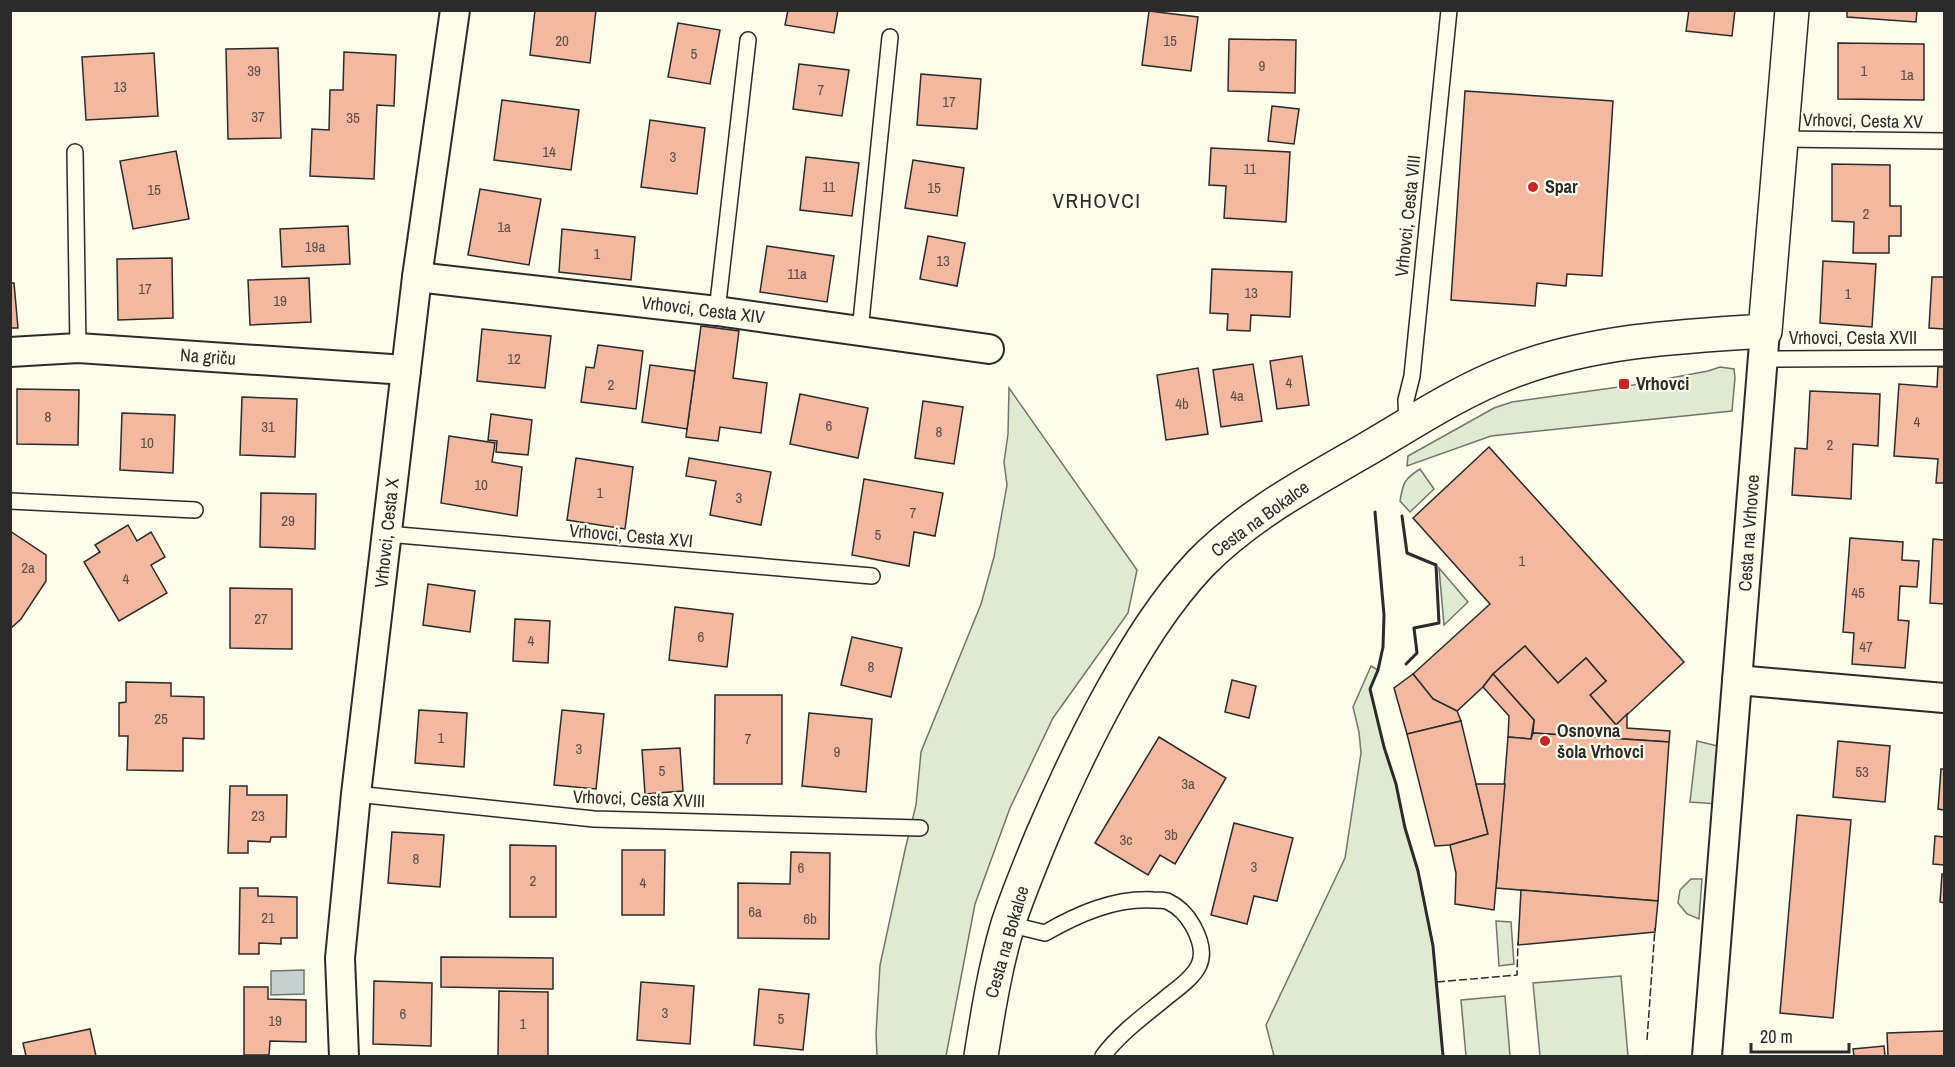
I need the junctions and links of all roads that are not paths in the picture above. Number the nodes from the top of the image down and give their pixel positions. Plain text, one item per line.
1 (454, 10) edge
2 (1449, 10) edge
3 (1792, 10) edge
4 (890, 37) dead end
5 (748, 40) dead end
6 (1781, 139) junction
7 (1944, 141) edge
8 (75, 152) dead end
9 (417, 277) junction
10 (717, 311) junction
11 (860, 331) junction
12 (1764, 345) junction
13 (78, 348) junction
14 (989, 349) dead end
15 (10, 352) edge
16 (1944, 358) edge
17 (406, 370) junction
18 (1407, 425) junction
19 (10, 501) edge
20 (195, 510) dead end
21 (387, 534) junction
22 (872, 576) dead end
23 (1737, 680) junction
24 (1944, 698) edge
25 (356, 794) junction
26 (920, 828) dead end
27 (1008, 924) junction
28 (344, 1056) edge
29 (981, 1056) edge
30 (1103, 1056) edge
31 (1707, 1056) edge

1 - 9 street, Vrhovci, Cesta X
2 - 18 lane, Vrhovci, Cesta VIII
3 - 6 street, Cesta na Vrhovce
4 - 11 lane
5 - 10 lane
6 - 7 lane, Vrhovci, Cesta XV
6 - 12 street, Cesta na Vrhovce
8 - 13 lane
9 - 10 street, Vrhovci, Cesta XIV
9 - 17 street, Vrhovci, Cesta X
10 - 11 street, Vrhovci, Cesta XIV
11 - 14 street, Vrhovci, Cesta XIV
12 - 16 lane, Vrhovci, Cesta XVII
12 - 18 street, Cesta na Bokalce
12 - 23 street, Cesta na Vrhovce
13 - 15 street, Na griču
13 - 17 street, Na griču
17 - 21 street, Vrhovci, Cesta X
18 - 27 street, Cesta na Bokalce
19 - 20 lane
21 - 22 lane, Vrhovci, Cesta XVI
21 - 25 street, Vrhovci, Cesta X
23 - 24 street
23 - 31 street, Cesta na Vrhovce
25 - 26 lane, Vrhovci, Cesta XVIII
25 - 28 street, Vrhovci, Cesta X
27 - 29 street, Cesta na Bokalce
27 - 30 lane

